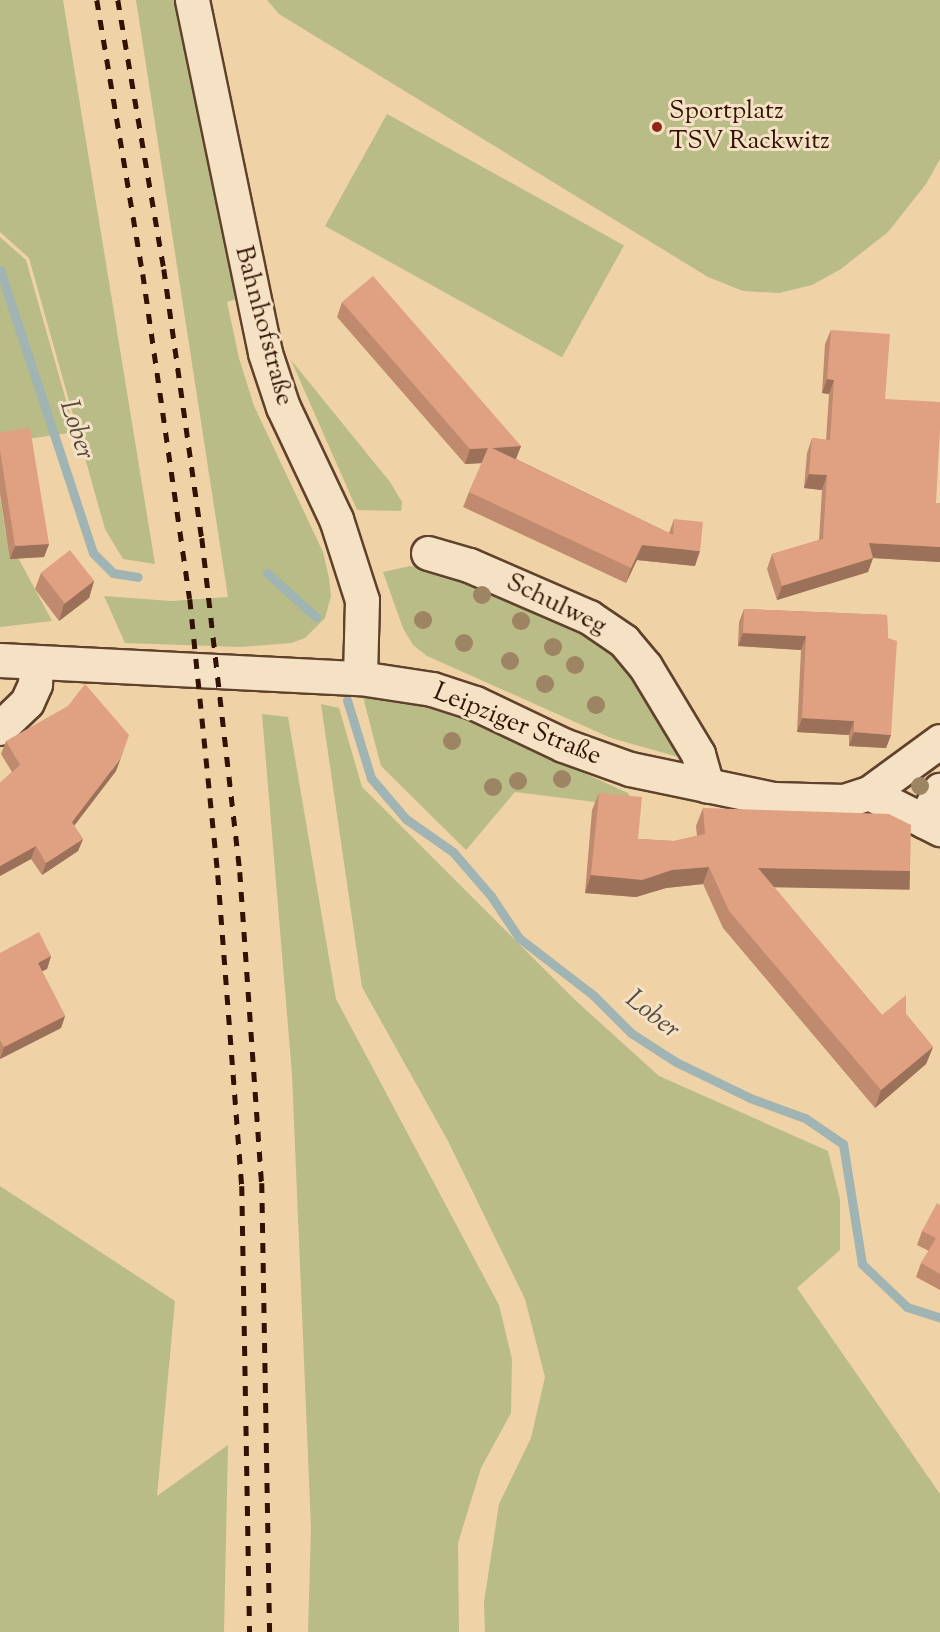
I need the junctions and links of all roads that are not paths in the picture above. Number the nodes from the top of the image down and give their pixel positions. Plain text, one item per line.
1 (192, 0) edge
2 (428, 553) dead end
3 (0, 660) edge
4 (36, 662) junction
5 (360, 678) junction
6 (0, 728) edge
7 (940, 741) edge
8 (707, 786) junction
9 (940, 790) edge
10 (869, 793) junction
11 (932, 825) edge

1 - 5 street, Bahnhofstraße
2 - 8 street, Schulweg
3 - 4 street, Leipziger Straße
4 - 5 street, Leipziger Straße
4 - 6 street
5 - 8 street, Leipziger Straße
7 - 10 street, Leipziger Straße
8 - 10 street, Leipziger Straße
9 - 11 street
10 - 11 street

